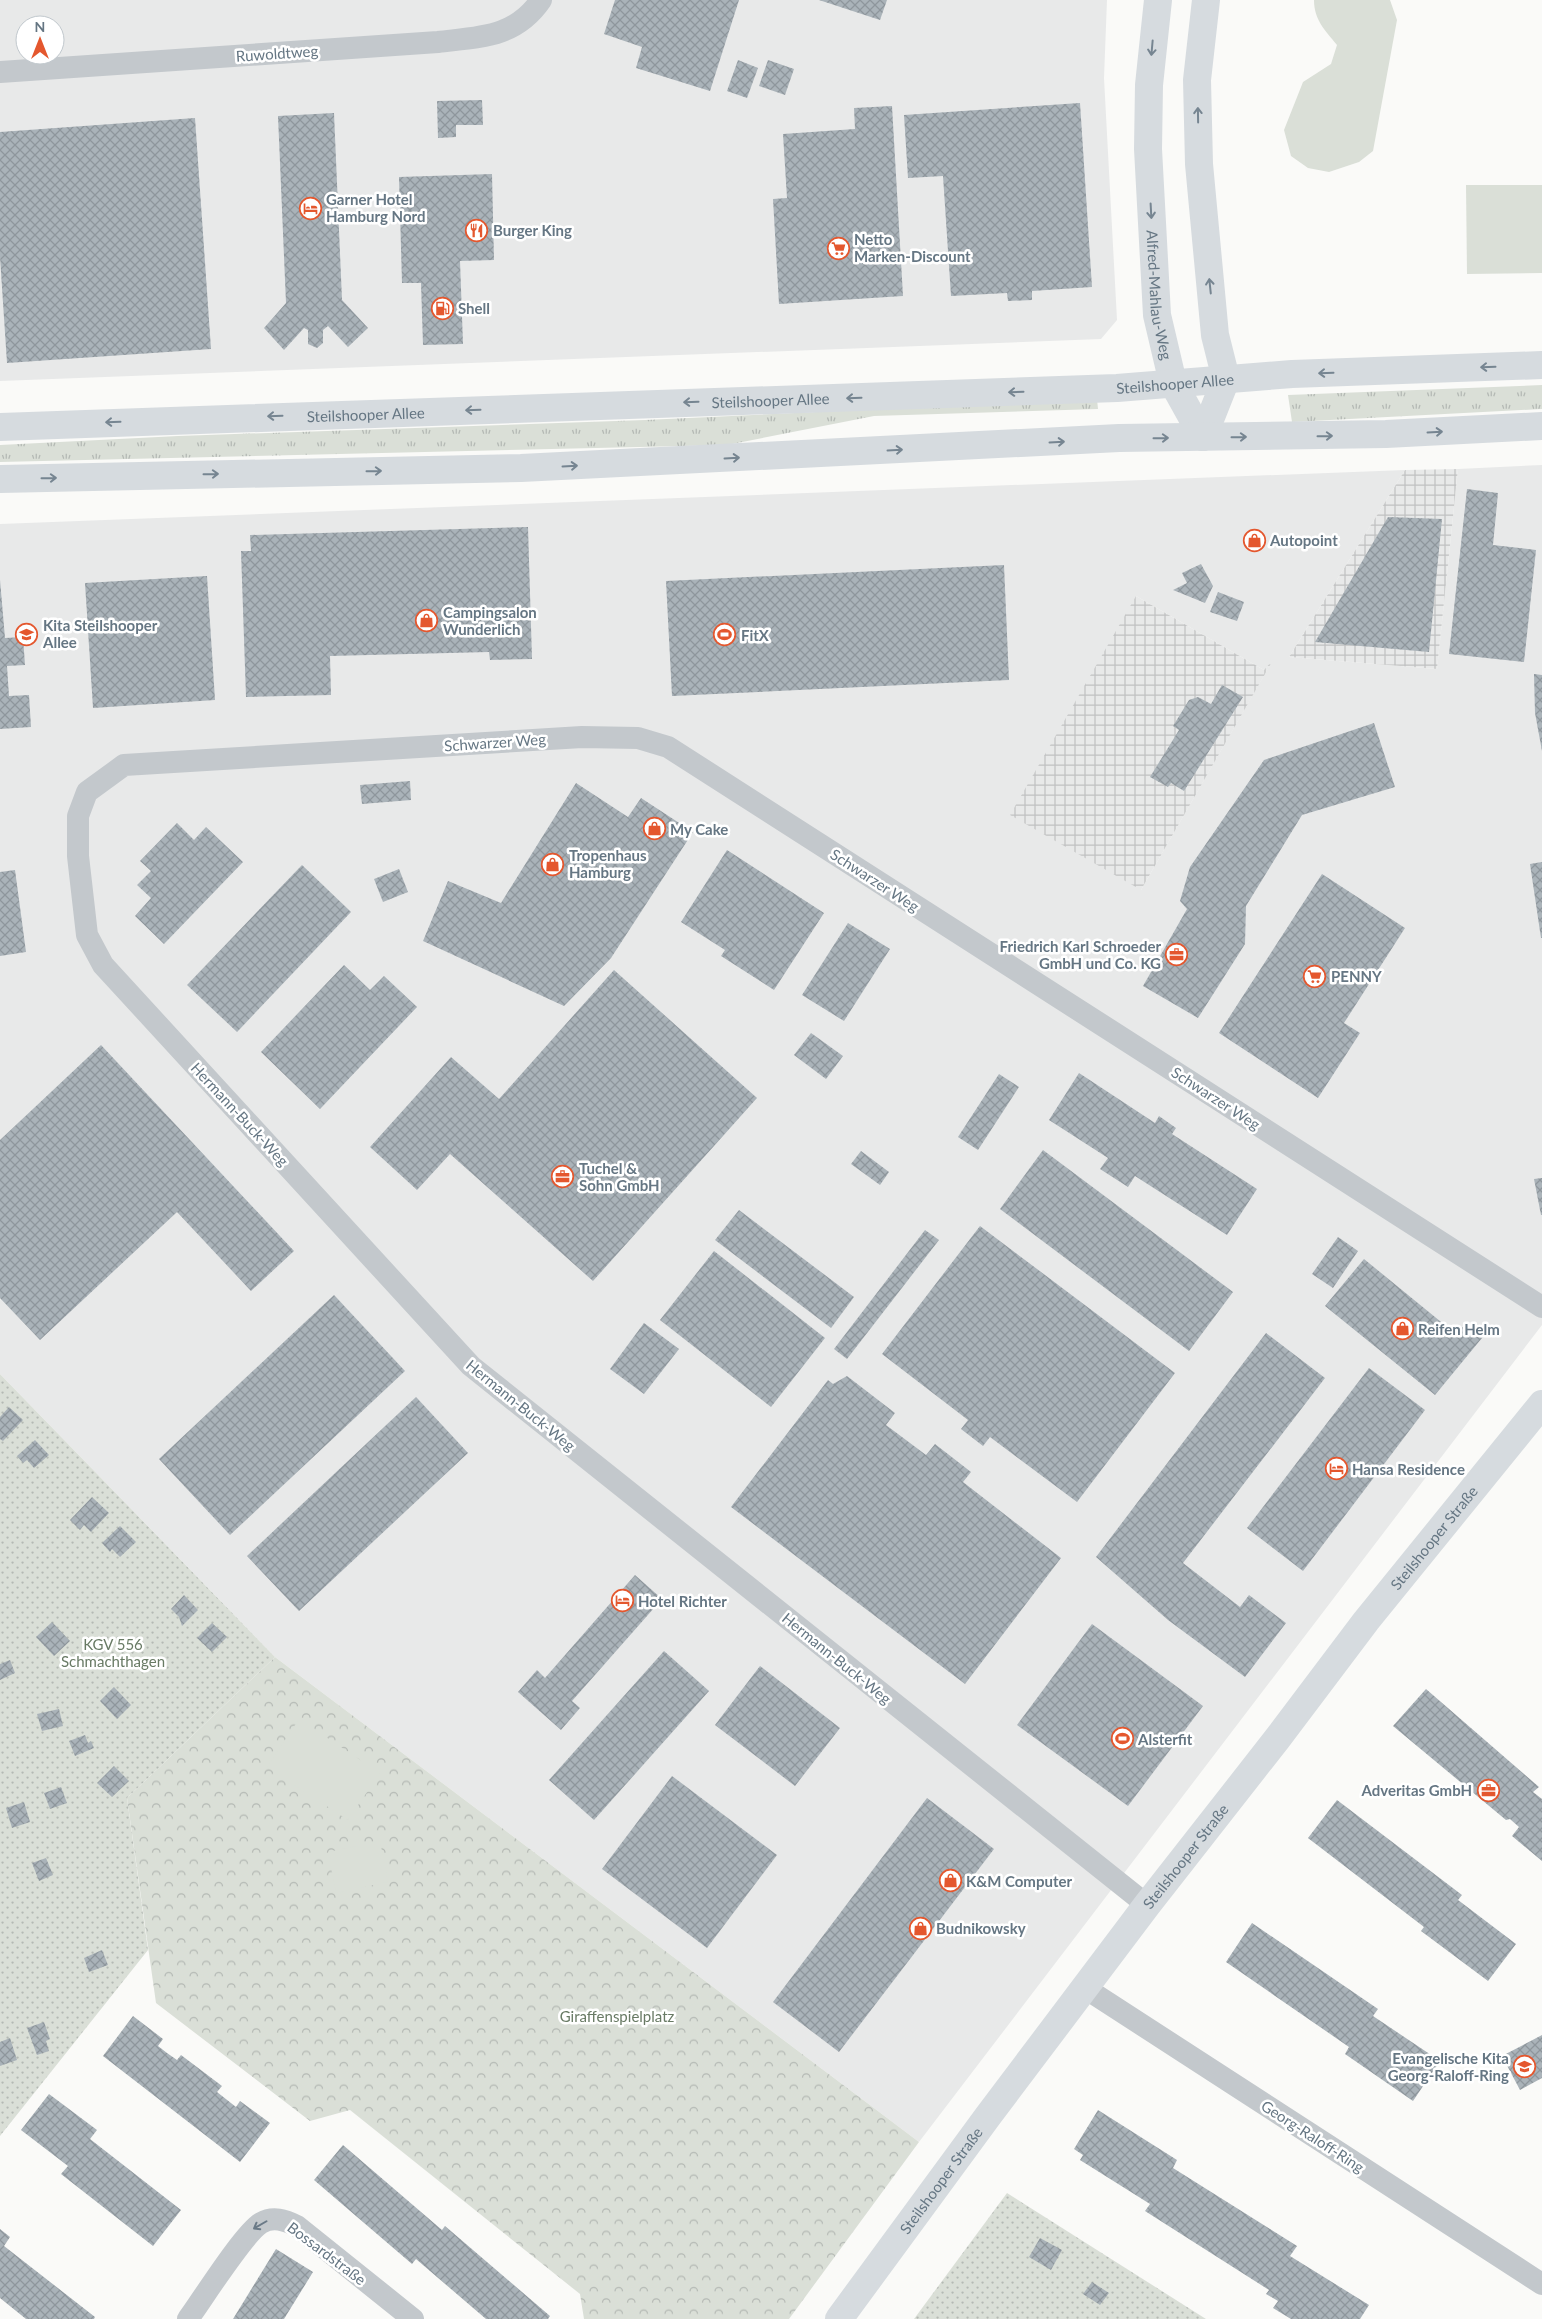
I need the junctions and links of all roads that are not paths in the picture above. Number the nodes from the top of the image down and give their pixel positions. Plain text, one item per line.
1 (541, 0) edge
2 (1158, 0) edge
3 (1206, 0) edge
4 (0, 72) edge
5 (1542, 365) edge
6 (1226, 379) junction
7 (1173, 383) junction
8 (1542, 426) edge
9 (0, 427) edge
10 (1202, 437) junction
11 (0, 479) edge
12 (124, 765) joint
13 (1542, 1307) edge
14 (1542, 1404) edge
15 (1147, 1905) junction
16 (1085, 1988) junction
17 (1542, 2284) edge
18 (188, 2319) edge
19 (413, 2319) edge
20 (839, 2319) edge

1 - 4 street, Ruwoldtweg
2 -> 7 main road, Alfred-Mahlau-Weg
6 -> 3 main road
5 -> 6 main road, Steilshooper Allee
6 - 7 main road, Steilshooper Allee
6 - 10 main road
7 -> 9 main road, Steilshooper Allee
7 - 10 main road, Alfred-Mahlau-Weg
10 -> 8 main road
11 -> 10 main road
12 - 13 street, Schwarzer Weg
12 - 15 street, Hermann-Buck-Weg
14 - 15 main road, Steilshooper Straße
15 - 16 main road, Steilshooper Straße
16 - 17 street, Georg-Raloff-Ring
16 - 20 main road, Steilshooper Straße
19 -> 18 street, Bossardstraße

